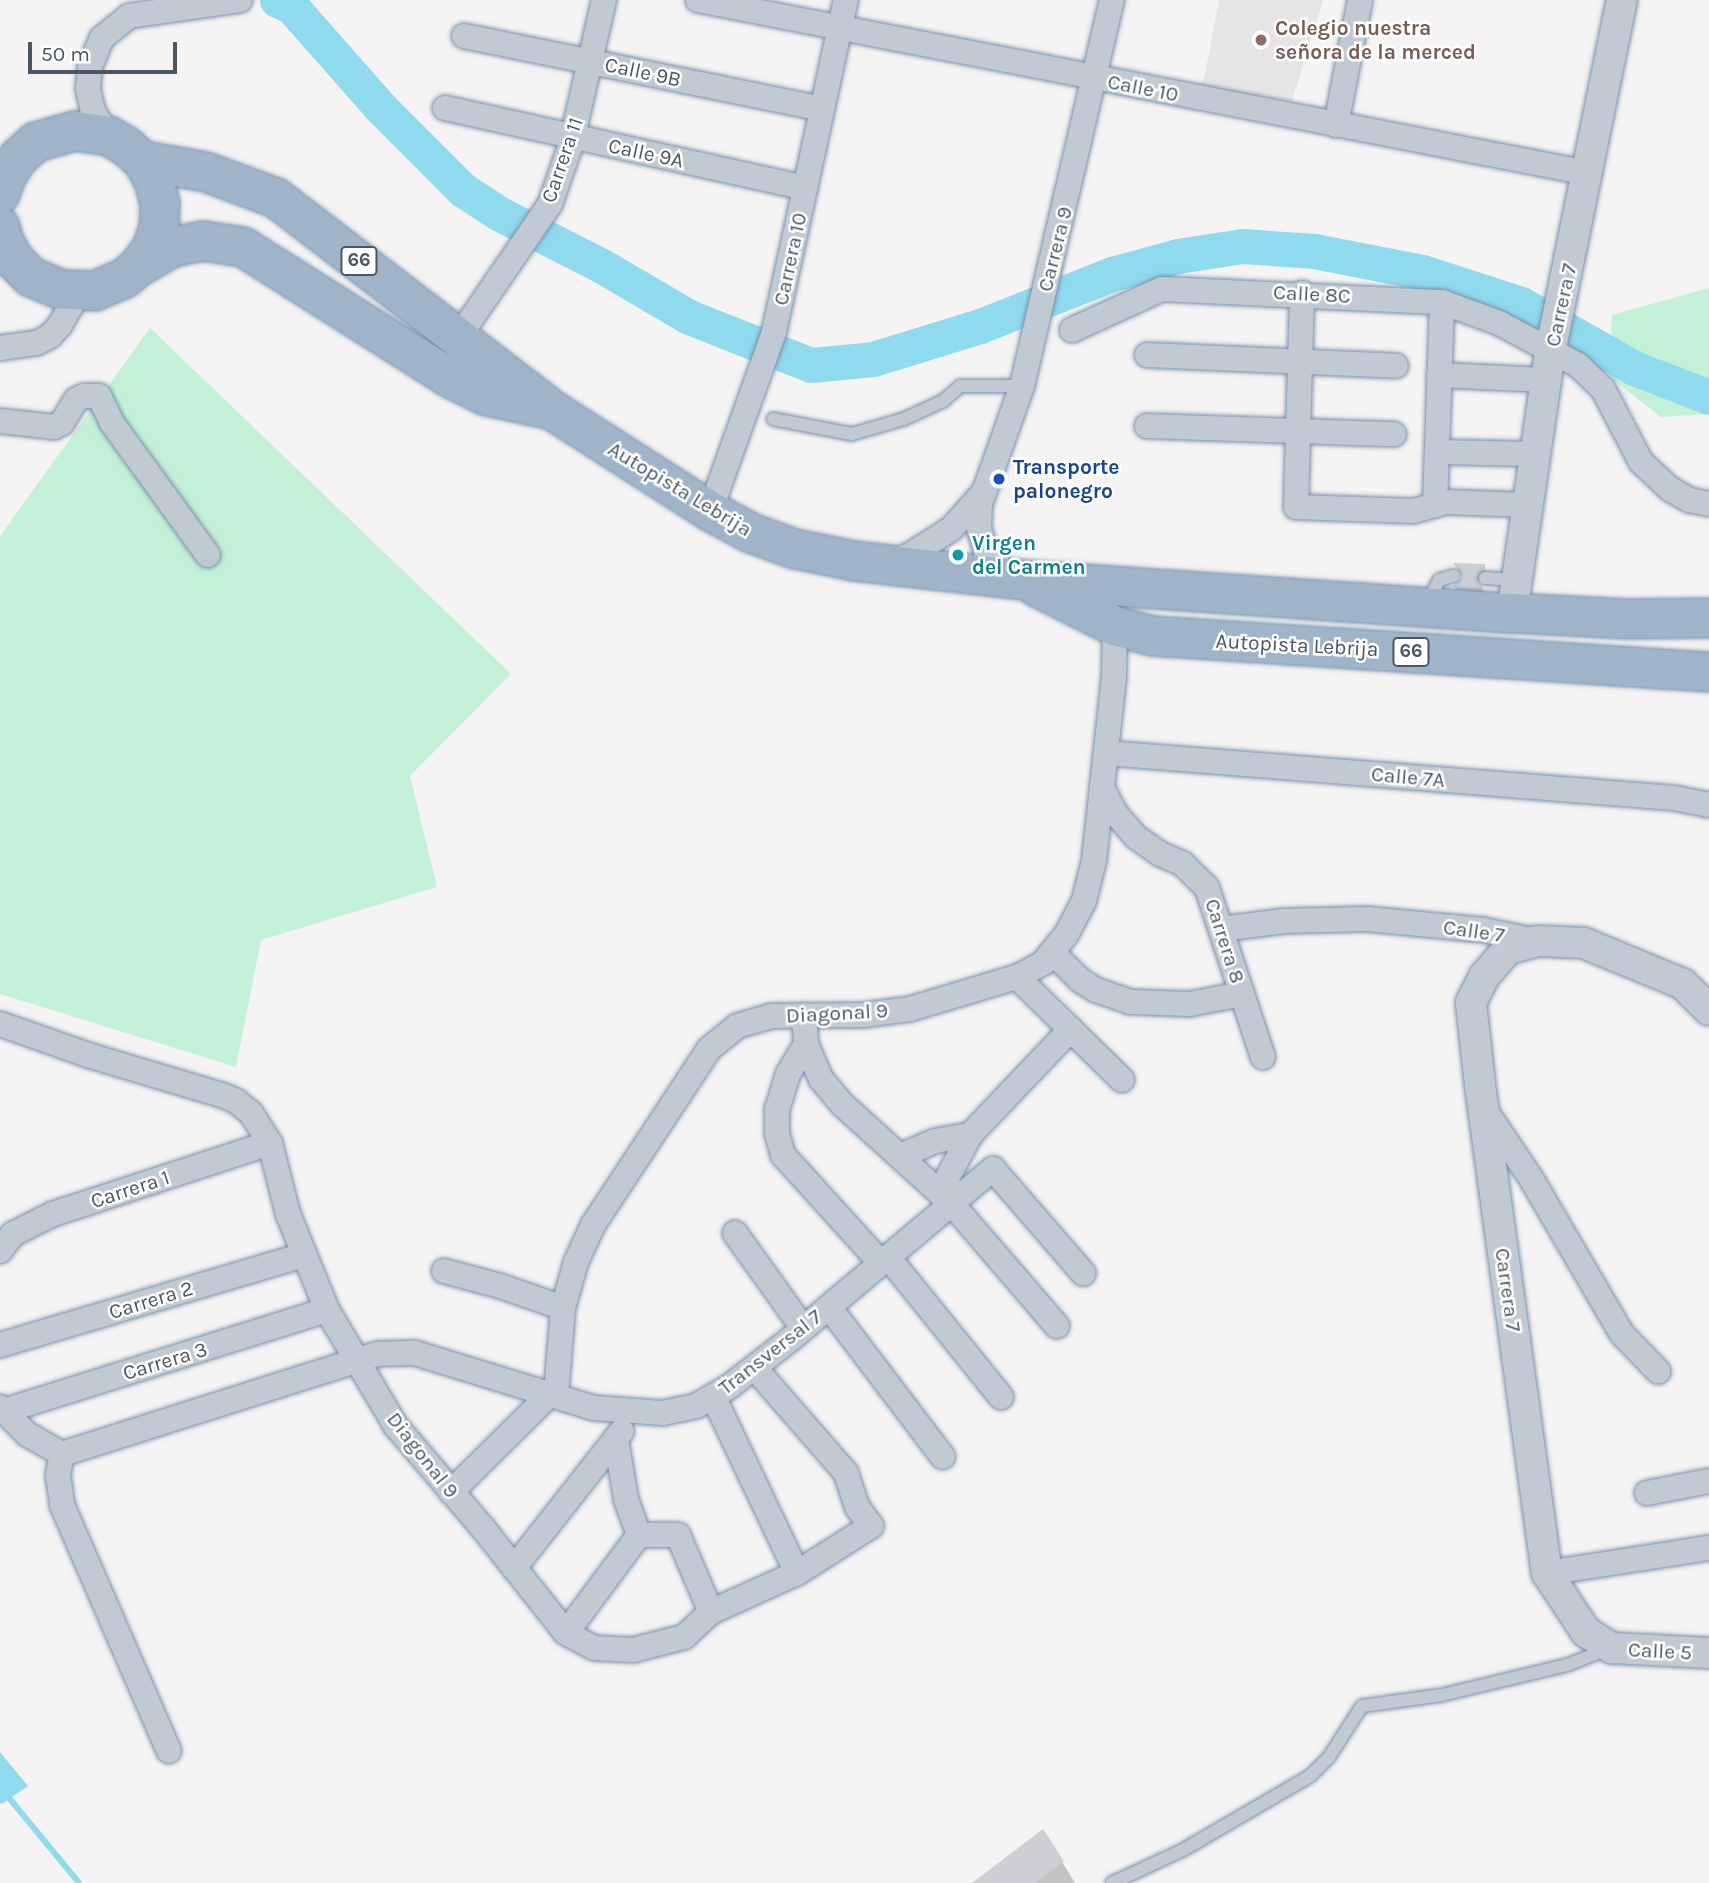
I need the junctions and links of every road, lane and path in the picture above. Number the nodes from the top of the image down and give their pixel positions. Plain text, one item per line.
1 (240, 0) edge
2 (604, 0) edge
3 (698, 0) edge
4 (846, 0) edge
5 (1112, 0) edge
6 (1360, 0) edge
7 (1622, 0) edge
8 (840, 28) junction
9 (464, 36) dead end
10 (592, 61) junction
11 (1095, 79) junction
12 (88, 89) junction
13 (446, 108) dead end
14 (822, 108) junction
15 (1336, 125) junction
16 (58, 133) junction
17 (109, 136) junction
18 (573, 137) junction
19 (143, 161) junction
20 (9, 165) edge
21 (1588, 173) junction
22 (805, 188) junction
23 (0, 194) edge
24 (0, 227) edge
25 (138, 267) junction
26 (16, 272) edge
27 (79, 292) junction
28 (1302, 293) junction
29 (1442, 302) junction
30 (1072, 330) dead end
31 (458, 338) junction
32 (0, 348) edge
33 (1147, 355) dead end
34 (1550, 357) junction
35 (1300, 363) junction
36 (1396, 366) dead end
37 (1439, 375) junction
38 (1022, 386) junction
39 (552, 410) junction
40 (773, 419) dead end
41 (0, 421) edge
42 (1147, 426) dead end
43 (1297, 430) junction
44 (1394, 434) dead end
45 (1437, 452) junction
46 (1535, 454) junction
47 (983, 493) junction
48 (1709, 504) edge
49 (1435, 505) junction
50 (1528, 505) junction
51 (710, 511) junction
52 (208, 555) dead end
53 (887, 564) junction
54 (1453, 576) dead end
55 (1485, 578) dead end
56 (1016, 579) junction
57 (1515, 596) junction
58 (1424, 608) junction
59 (1709, 618) edge
60 (1115, 626) junction
61 (1709, 672) edge
62 (1106, 752) junction
63 (1102, 788) junction
64 (1709, 805) edge
65 (1221, 929) junction
66 (1538, 941) junction
67 (1052, 952) junction
68 (1017, 977) junction
69 (1242, 994) junction
70 (1709, 1010) edge
71 (804, 1015) junction
72 (0, 1024) edge
73 (1071, 1029) junction
74 (806, 1044) junction
75 (1263, 1057) dead end
76 (1122, 1080) dead end
77 (1483, 1108) junction
78 (970, 1135) junction
79 (270, 1143) junction
80 (901, 1156) junction
81 (946, 1198) junction
82 (735, 1233) dead end
83 (0, 1251) edge
84 (303, 1255) junction
85 (885, 1260) junction
86 (444, 1271) dead end
87 (1083, 1273) dead end
88 (829, 1307) junction
89 (564, 1308) junction
90 (327, 1310) junction
91 (1057, 1326) dead end
92 (803, 1328) junction
93 (0, 1345) edge
94 (359, 1359) junction
95 (754, 1367) junction
96 (1658, 1371) dead end
97 (553, 1395) junction
98 (713, 1396) junction
99 (1001, 1397) dead end
100 (2, 1409) edge
101 (638, 1412) junction
102 (616, 1439) junction
103 (62, 1454) junction
104 (943, 1457) dead end
105 (1709, 1481) edge
106 (451, 1492) junction
107 (1647, 1493) dead end
108 (639, 1535) junction
109 (1709, 1548) edge
110 (514, 1568) junction
111 (797, 1573) junction
112 (1547, 1573) junction
113 (711, 1612) junction
114 (566, 1633) junction
115 (1612, 1648) junction
116 (1709, 1653) edge
117 (169, 1751) dead end
118 (1112, 1883) edge

1 - 12 street
2 - 10 street, Carrera 11
3 - 8 street, Calle 10
4 - 8 street, Carrera 10
5 - 11 street, Carrera 9
6 - 15 street
7 - 21 street, Carrera 7
8 - 11 street, Calle 10
8 - 14 street, Carrera 10
9 - 10 street, Calle 9B
10 - 14 street, Calle 9B
10 - 18 street, Carrera 11
11 - 15 street, Calle 10
11 - 38 street, Carrera 9
12 - 16 street
12 - 17 street
13 - 18 street, Calle 9A
14 - 22 street, Carrera 10
15 - 21 street, Calle 10
16 - 17 highway
16 - 20 highway
17 - 19 highway
18 - 22 street, Calle 9A
18 - 31 street, Carrera 11
19 - 25 highway
19 - 31 highway, Autopista Lebrija / 66
20 - 23 highway
21 - 34 street, Carrera 7
22 - 51 street, Carrera 10
24 - 26 highway
25 - 27 highway, Autopista Lebrija
25 - 39 highway, Autopista Lebrija / 66
26 - 27 highway
27 - 32 street
28 - 29 street, Calle 8C
28 - 30 street, Calle 8C
28 - 35 street
29 - 34 street, Calle 8C
29 - 37 street
31 - 39 highway, Autopista Lebrija / 66
33 - 35 street
34 - 37 street
34 - 46 street, Carrera 7
34 - 48 street, Calle 8C
35 - 36 street
35 - 43 street
37 - 45 street
38 - 40 lane
38 - 47 street, Carrera 9
39 - 51 highway, Autopista Lebrija / 66
41 - 52 street
42 - 43 street
43 - 44 street
43 - 49 street
45 - 46 street
45 - 49 street
46 - 50 street, Carrera 7
47 - 53 street, Carrera 9
47 - 56 street, Carrera 9
49 - 50 street
50 - 57 street, Carrera 7
51 - 53 highway, Autopista Lebrija / 66
53 - 56 highway, Autopista Lebrija / 66
54 - 58 lane
55 - 57 lane
56 - 58 highway, Autopista Lebrija / 66
56 - 60 highway, Autopista Lebrija / 66
57 - 58 highway, Autopista Lebrija / 66
57 - 59 highway, Autopista Lebrija / 66
60 - 61 highway, Autopista Lebrija / 66
60 - 62 street, Diagonal 9
62 - 63 street, Diagonal 9
62 - 64 street, Calle 7A
63 - 65 street, Carrera 8
63 - 67 street, Diagonal 9
65 - 66 street, Calle 7
65 - 69 street, Carrera 8
66 - 70 street, Calle 7
66 - 77 street, Carrera 7
67 - 68 street, Diagonal 9
67 - 69 street
68 - 71 street, Diagonal 9
68 - 73 street
69 - 75 street, Carrera 8
71 - 74 street
71 - 89 street, Diagonal 9
72 - 79 street, Diagonal 9
73 - 76 street
73 - 78 street
74 - 80 street
74 - 85 street
77 - 96 street
77 - 112 street, Carrera 7
78 - 80 street
78 - 81 street
79 - 83 street, Carrera 1
79 - 84 street, Diagonal 9
80 - 81 street
81 - 85 street, Transversal 7
81 - 87 street, Transversal 7
81 - 91 street
82 - 92 street
84 - 90 street, Diagonal 9
84 - 93 street, Carrera 2
85 - 88 street, Transversal 7
85 - 99 street
86 - 89 street
88 - 92 street, Transversal 7
88 - 104 street
89 - 97 street, Diagonal 9
90 - 94 street, Diagonal 9
90 - 100 street, Carrera 3
92 - 95 street, Transversal 7
94 - 97 street
94 - 103 street
94 - 106 street, Diagonal 9
95 - 98 street, Transversal 7
95 - 111 street, Diagonal 9
97 - 101 street, Transversal 7
97 - 106 street
98 - 101 street, Transversal 7
98 - 111 street
100 - 103 street
101 - 102 street
102 - 108 street
102 - 110 street
103 - 117 street
105 - 107 street
106 - 110 street, Diagonal 9
108 - 113 street
108 - 114 street
109 - 112 street
110 - 114 street, Diagonal 9
111 - 113 street, Diagonal 9
112 - 115 street, Carrera 7
113 - 114 street, Diagonal 9
115 - 116 street, Calle 5
115 - 118 lane

